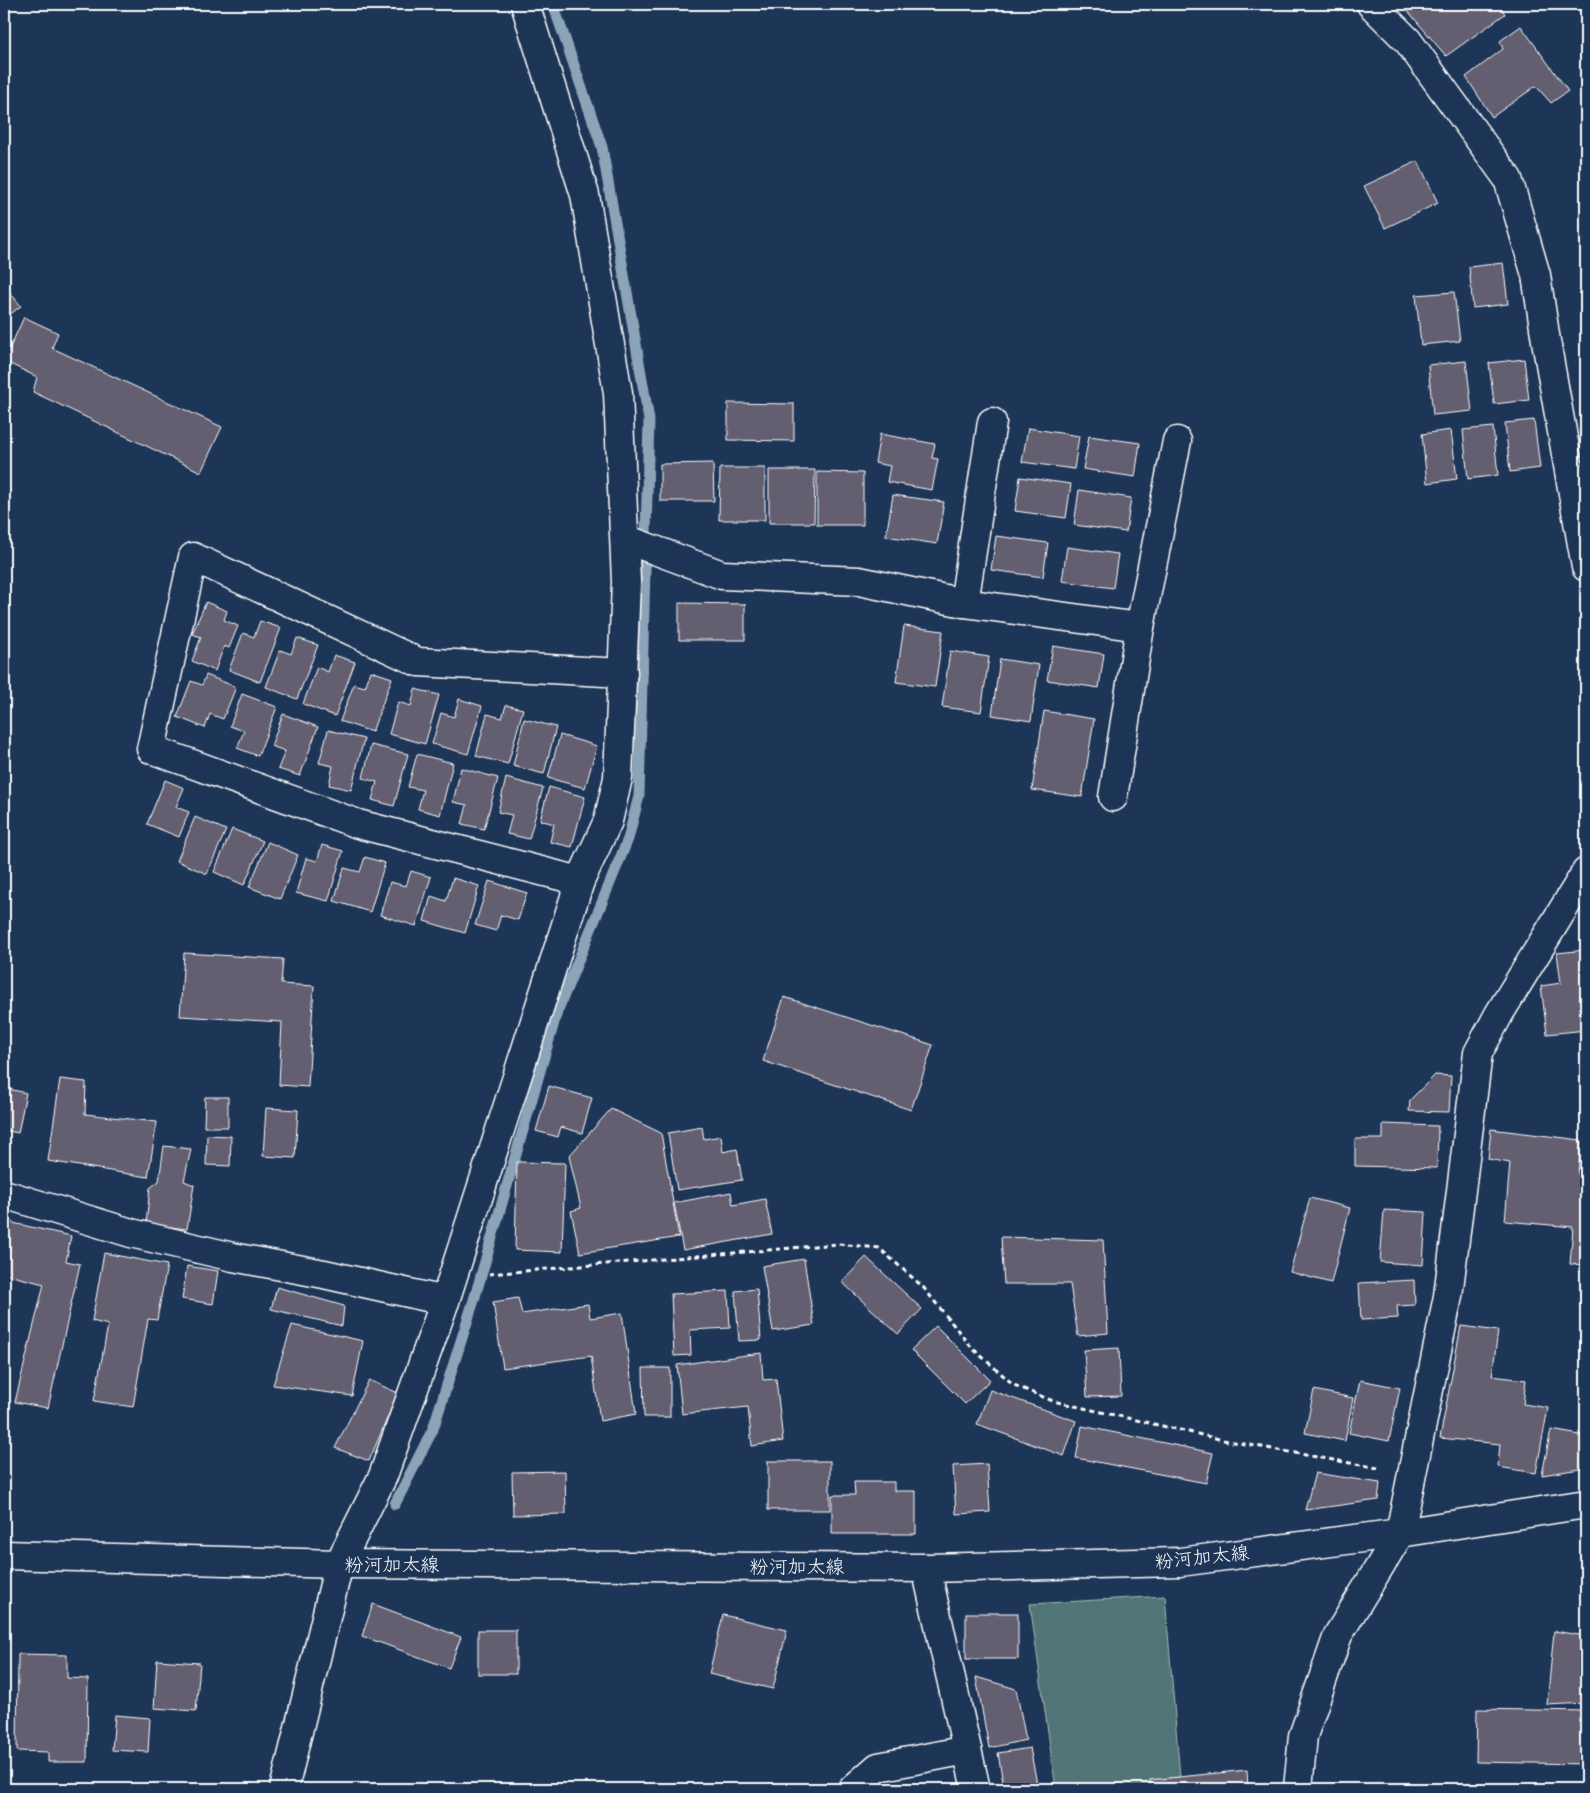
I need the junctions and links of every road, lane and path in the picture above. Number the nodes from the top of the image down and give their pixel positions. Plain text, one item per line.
1 (525, 4) edge
2 (1371, 4) edge
3 (992, 422) dead end
4 (1177, 440) dead end
5 (625, 539) junction
6 (1586, 567) edge
7 (964, 603) junction
8 (1140, 627) junction
9 (623, 674) junction
10 (1113, 796) dead end
11 (1586, 872) edge
12 (580, 881) junction
13 (4, 1194) edge
14 (449, 1289) junction
15 (1412, 1475) junction
16 (1586, 1504) edge
17 (1400, 1533) junction
18 (4, 1555) edge
19 (339, 1564) junction
20 (926, 1568) junction
21 (967, 1750) junction
22 (284, 1789) edge
23 (853, 1789) edge
24 (976, 1789) edge
25 (1298, 1789) edge

1 - 5 street
2 - 6 street
3 - 7 street
4 - 8 street
5 - 7 street
5 - 9 street
7 - 8 street
8 - 10 street
9 - 12 street
9 - 12 street
11 - 15 street
12 - 14 street
13 - 14 street
14 - 15 path
14 - 19 street
15 - 17 street
16 - 17 street, 粉河加太線
17 - 20 street, 粉河加太線
17 - 25 street
18 - 19 street, 粉河加太線
19 - 20 street, 粉河加太線
19 - 22 street
20 - 21 street
21 - 23 street
21 - 24 street

